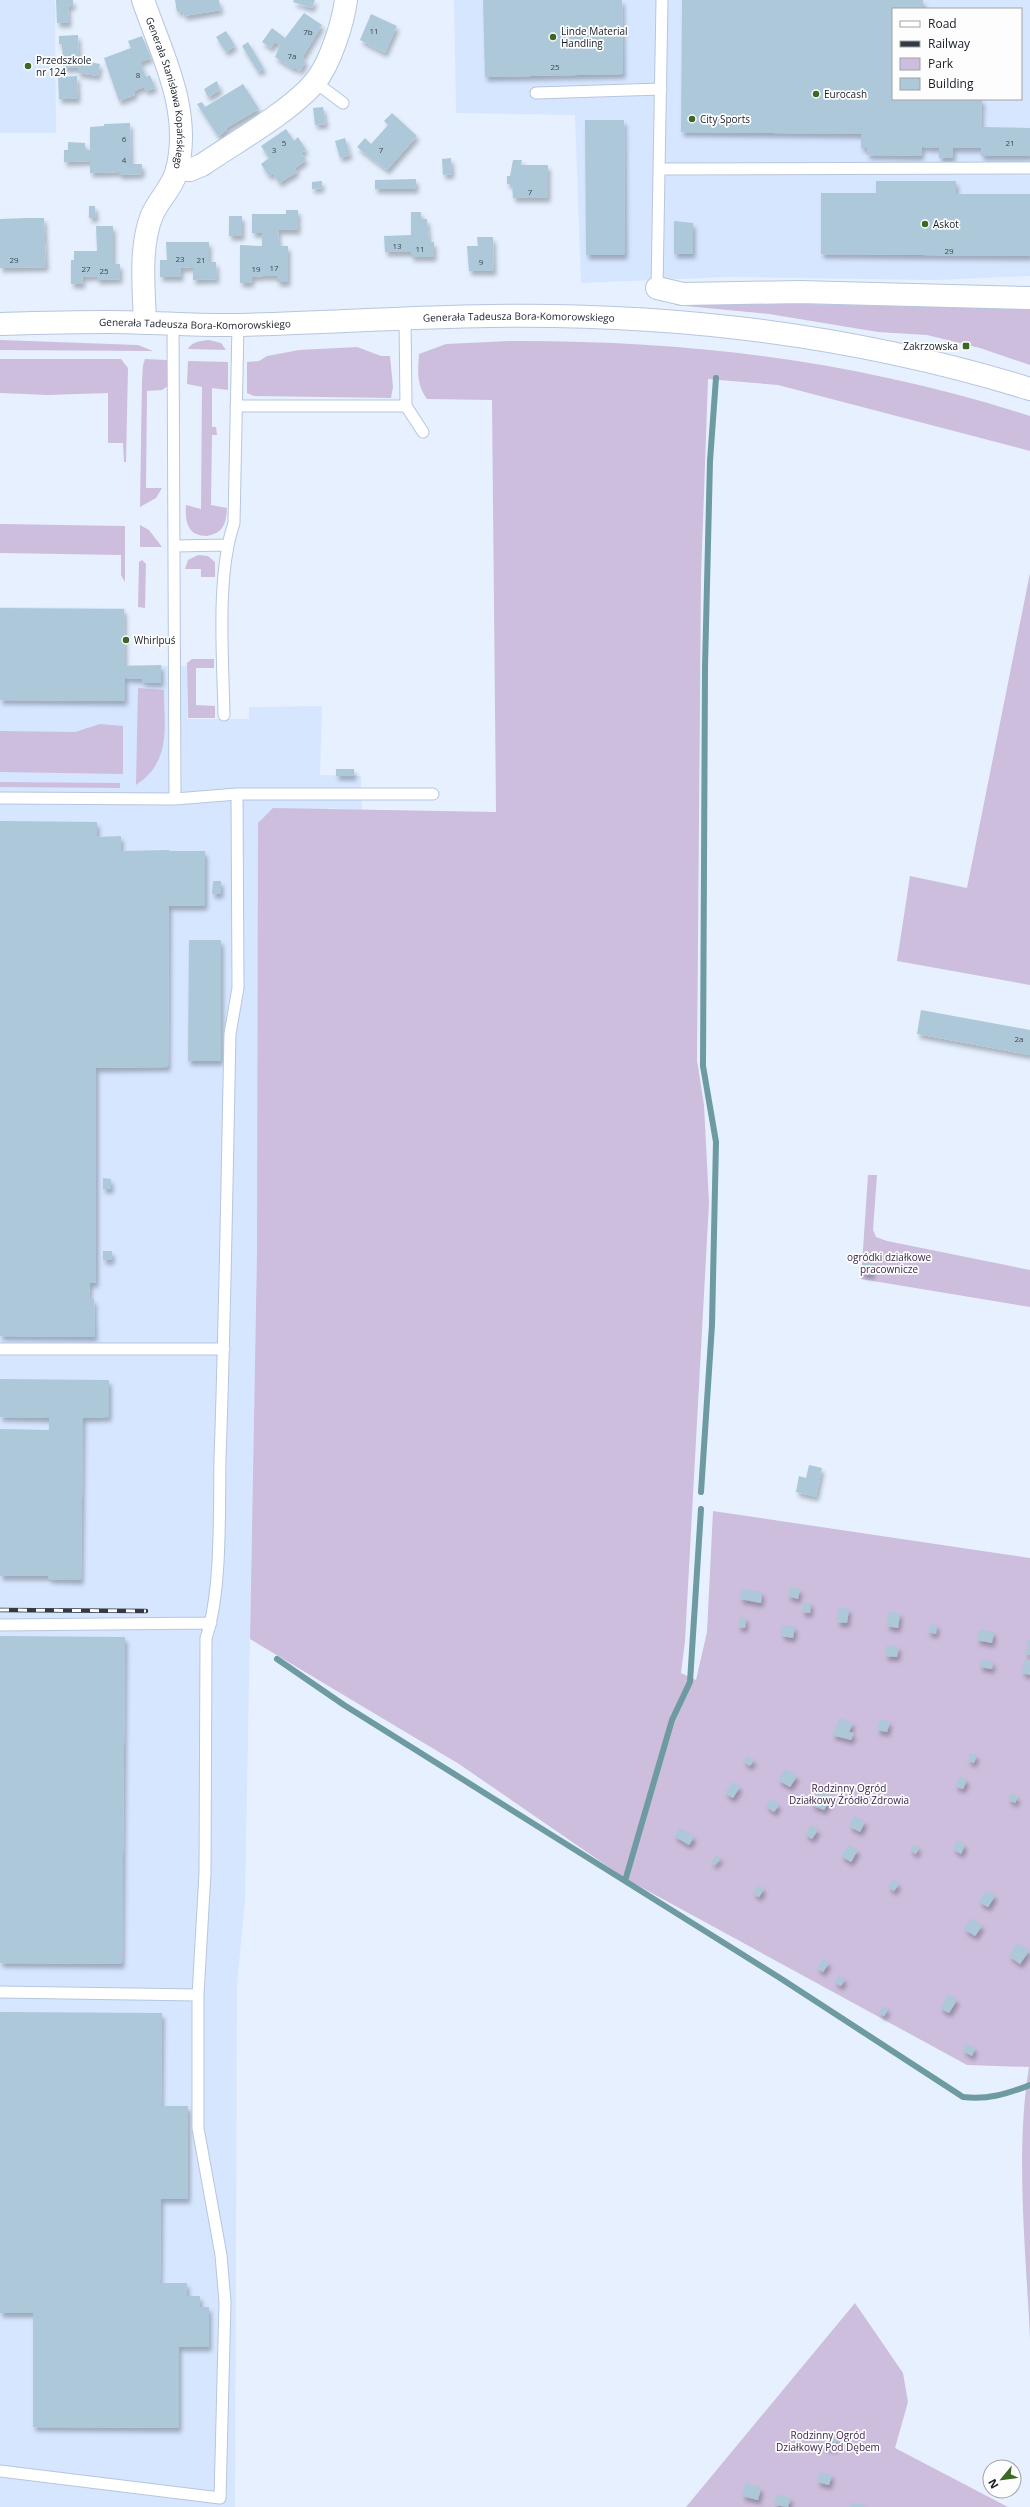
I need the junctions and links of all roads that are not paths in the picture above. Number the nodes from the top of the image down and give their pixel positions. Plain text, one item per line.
1 (143, 0) edge
2 (346, 0) edge
3 (662, 0) edge
4 (315, 82) junction
5 (661, 89) junction
6 (536, 93) dead end
7 (342, 103) dead end
8 (1030, 168) edge
9 (660, 169) junction
10 (177, 170) junction
11 (657, 288) joint
12 (1030, 298) edge
13 (405, 319) junction
14 (145, 323) junction
15 (0, 324) edge
16 (173, 324) junction
17 (238, 325) junction
18 (1030, 389) edge
19 (236, 406) junction
20 (406, 406) junction
21 (423, 432) dead end
22 (226, 545) junction
23 (176, 546) junction
24 (224, 715) dead end
25 (237, 794) junction
26 (433, 794) dead end
27 (0, 798) edge
28 (175, 799) junction
29 (0, 1349) edge
30 (224, 1349) junction
31 (211, 1623) junction
32 (0, 1625) edge
33 (0, 1992) edge
34 (198, 1995) junction
35 (0, 2471) edge

1 - 10 street, Generała Stanisława Kopańskiego
2 - 4 street
3 - 5 lane
4 - 7 lane
4 - 10 street
5 - 6 lane
5 - 9 lane
8 - 9 lane
9 - 11 lane
10 - 14 street, Generała Stanisława Kopańskiego
11 - 12 street
13 - 17 street, Generała Tadeusza Bora-Komorowskiego
13 - 18 street, Generała Tadeusza Bora-Komorowskiego
13 - 20 lane
14 - 15 street, Generała Tadeusza Bora-Komorowskiego
14 - 16 street, Generała Tadeusza Bora-Komorowskiego
16 - 17 street, Generała Tadeusza Bora-Komorowskiego
16 - 23 lane
17 - 19 lane
19 - 20 lane
19 - 22 lane
20 - 21 lane
22 - 23 lane
22 - 24 lane
23 - 28 lane
25 - 26 lane
25 - 28 lane
25 - 30 lane
27 - 28 lane
29 - 30 lane
30 - 31 lane
31 - 32 lane
31 - 34 lane
33 - 34 lane
34 - 35 lane

